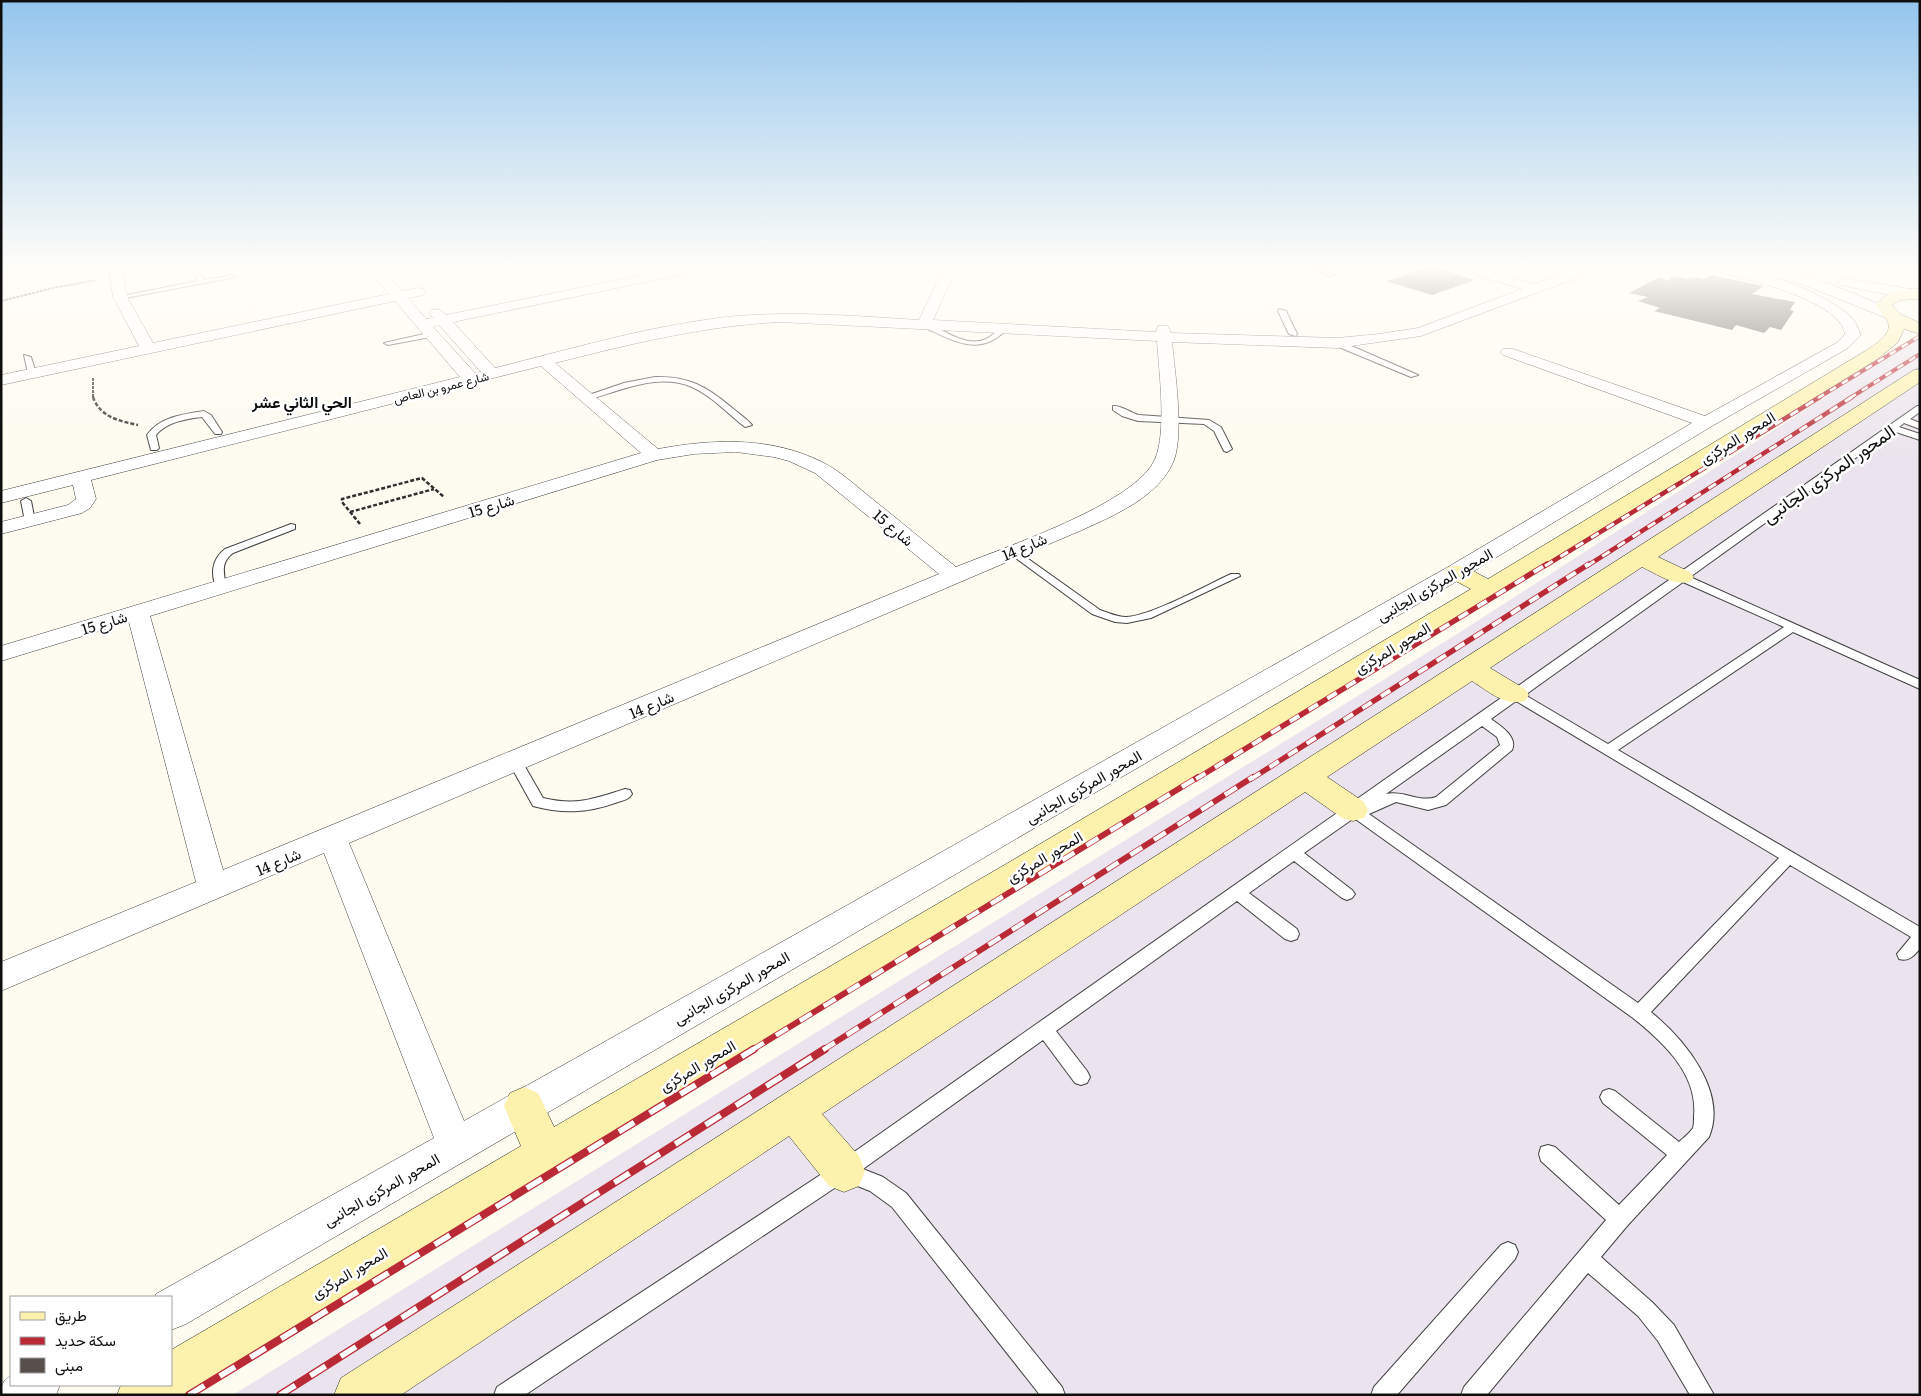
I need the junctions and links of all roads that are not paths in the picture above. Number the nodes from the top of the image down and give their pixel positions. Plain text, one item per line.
1 (139, 332) edge
2 (228, 332) edge
3 (419, 332) edge
4 (431, 332) edge
5 (453, 332) edge
6 (626, 332) edge
7 (661, 332) edge
8 (1137, 332) edge
9 (1148, 332) edge
10 (1353, 332) edge
11 (1419, 332) edge
12 (1853, 332) edge
13 (1896, 332) edge
14 (1164, 333) junction
15 (1293, 334) joint
16 (388, 343) dead end
17 (1337, 343) junction
18 (148, 349) junction
19 (1858, 349) junction
20 (1508, 352) dead end
21 (27, 357) dead end
22 (544, 361) junction
23 (488, 370) junction
24 (32, 373) junction
25 (467, 375) junction
26 (1414, 375) dead end
27 (1919, 375) edge
28 (1, 380) edge
29 (587, 397) junction
30 (1116, 408) dead end
31 (1920, 408) edge
32 (1168, 419) junction
33 (1706, 422) junction
34 (1898, 424) junction
35 (748, 425) dead end
36 (1920, 426) edge
37 (218, 432) junction
38 (1920, 437) edge
39 (154, 448) junction
40 (1226, 449) dead end
41 (654, 455) junction
42 (81, 478) junction
43 (1, 486) edge
44 (1, 497) edge
45 (26, 501) dead end
46 (30, 521) junction
47 (291, 527) dead end
48 (1, 528) edge
49 (1013, 551) junction
50 (1640, 557) junction
51 (1456, 572) junction
52 (954, 576) junction
53 (1235, 576) dead end
54 (1682, 577) junction
55 (221, 587) junction
56 (1489, 589) junction
57 (138, 612) junction
58 (1792, 627) junction
59 (1, 654) edge
60 (1470, 668) junction
61 (1920, 684) edge
62 (1515, 695) junction
63 (1481, 719) junction
64 (1608, 750) junction
65 (515, 761) junction
66 (1304, 776) junction
67 (625, 794) dead end
68 (1352, 810) junction
69 (333, 838) junction
70 (1293, 852) junction
71 (1788, 857) junction
72 (213, 888) junction
73 (1237, 892) junction
74 (1347, 894) dead end
75 (1291, 934) dead end
76 (1920, 936) edge
77 (1905, 954) dead end
78 (1, 977) edge
79 (1639, 1013) junction
80 (1044, 1029) junction
81 (1081, 1077) dead end
82 (1609, 1097) dead end
83 (524, 1106) junction
84 (792, 1110) junction
85 (456, 1146) junction
86 (1548, 1154) dead end
87 (1680, 1154) junction
88 (546, 1156) junction
89 (844, 1171) junction
90 (1620, 1218) junction
91 (1508, 1252) dead end
92 (1587, 1258) junction
93 (172, 1308) edge
94 (172, 1376) edge
95 (36, 1386) edge
96 (156, 1386) edge
97 (20, 1395) edge
98 (141, 1395) edge
99 (358, 1395) edge
100 (505, 1395) edge
101 (1054, 1395) edge
102 (1382, 1395) edge
103 (1472, 1395) edge
104 (1703, 1395) edge

1 - 18 street
2 - 18 street
3 - 16 lane
4 - 25 street
5 - 23 street
6 - 23 street, شارع عمرو بن العاص
7 - 22 street, شارع عمرو بن العاص
8 - 14 street, شارع عمرو بن العاص
9 - 14 street, شارع عمرو بن العاص
10 - 15 street, شارع عمرو بن العاص
11 - 17 street, شارع عمرو بن العاص
12 - 19 street
13 - 19 main road, المحور المركزى
14 - 15 street, شارع عمرو بن العاص
14 - 17 street, شارع عمرو بن العاص
14 - 32 street, شارع 14
17 - 26 lane
18 - 24 street
19 - 33 street, المحور المركزى الجانبى
19 - 56 main road, المحور المركزى
20 - 33 street
21 - 24 lane
22 - 23 street, شارع عمرو بن العاص
22 - 29 street
23 - 25 street, شارع عمرو بن العاص
24 - 28 street
25 - 37 street, شارع عمرو بن العاص
25 - 42 street, شارع عمرو بن العاص
27 - 50 main road
29 - 35 lane
29 - 41 street
30 - 32 lane
31 - 34 lane, المحور المركزى الجانبى
32 - 40 lane
32 - 49 street, شارع 14
33 - 51 street, المحور المركزى الجانبى
34 - 36 lane
34 - 38 lane
34 - 54 lane, المحور المركزى الجانبى
37 - 39 street, شارع عمرو بن العاص
37 - 39 lane
39 - 43 street, شارع عمرو بن العاص
41 - 52 street, شارع 15
41 - 55 street, شارع 15
42 - 44 street, شارع عمرو بن العاص
42 - 46 street
45 - 46 lane
46 - 48 street
47 - 55 lane
49 - 52 street, شارع 14
49 - 53 lane
50 - 54 main road
50 - 60 main road
51 - 56 main road
51 - 83 street, المحور المركزى الجانبى
52 - 65 street, شارع 14
54 - 58 lane
54 - 62 lane, المحور المركزى الجانبى
55 - 57 street, شارع 15
56 - 88 main road, المحور المركزى
57 - 59 street, شارع 15
57 - 72 street
58 - 61 lane
58 - 64 lane
60 - 62 main road
60 - 66 main road
62 - 63 lane, المحور المركزى الجانبى
62 - 64 lane
63 - 68 lane, المحور المركزى الجانبى
63 - 68 lane
64 - 71 lane
65 - 67 lane
65 - 69 street, شارع 14
66 - 68 main road
66 - 84 main road
68 - 70 lane, المحور المركزى الجانبى
68 - 79 lane
69 - 72 street, شارع 14
69 - 85 street
70 - 73 lane, المحور المركزى الجانبى
70 - 74 lane
71 - 76 lane
71 - 79 lane
72 - 78 street, شارع 14
73 - 75 lane
73 - 80 lane, المحور المركزى الجانبى
76 - 77 lane
79 - 87 lane
80 - 81 lane
80 - 89 lane, المحور المركزى الجانبى
82 - 87 lane
83 - 85 street, المحور المركزى الجانبى
83 - 88 main road
84 - 89 main road
84 - 99 main road
85 - 93 street, المحور المركزى الجانبى
86 - 90 lane
87 - 90 lane
88 - 94 main road, المحور المركزى
89 - 100 lane, المحور المركزى الجانبى
89 - 101 lane
90 - 92 lane
91 - 102 lane
92 - 103 lane
92 - 104 lane
95 - 97 street
96 - 98 main road

